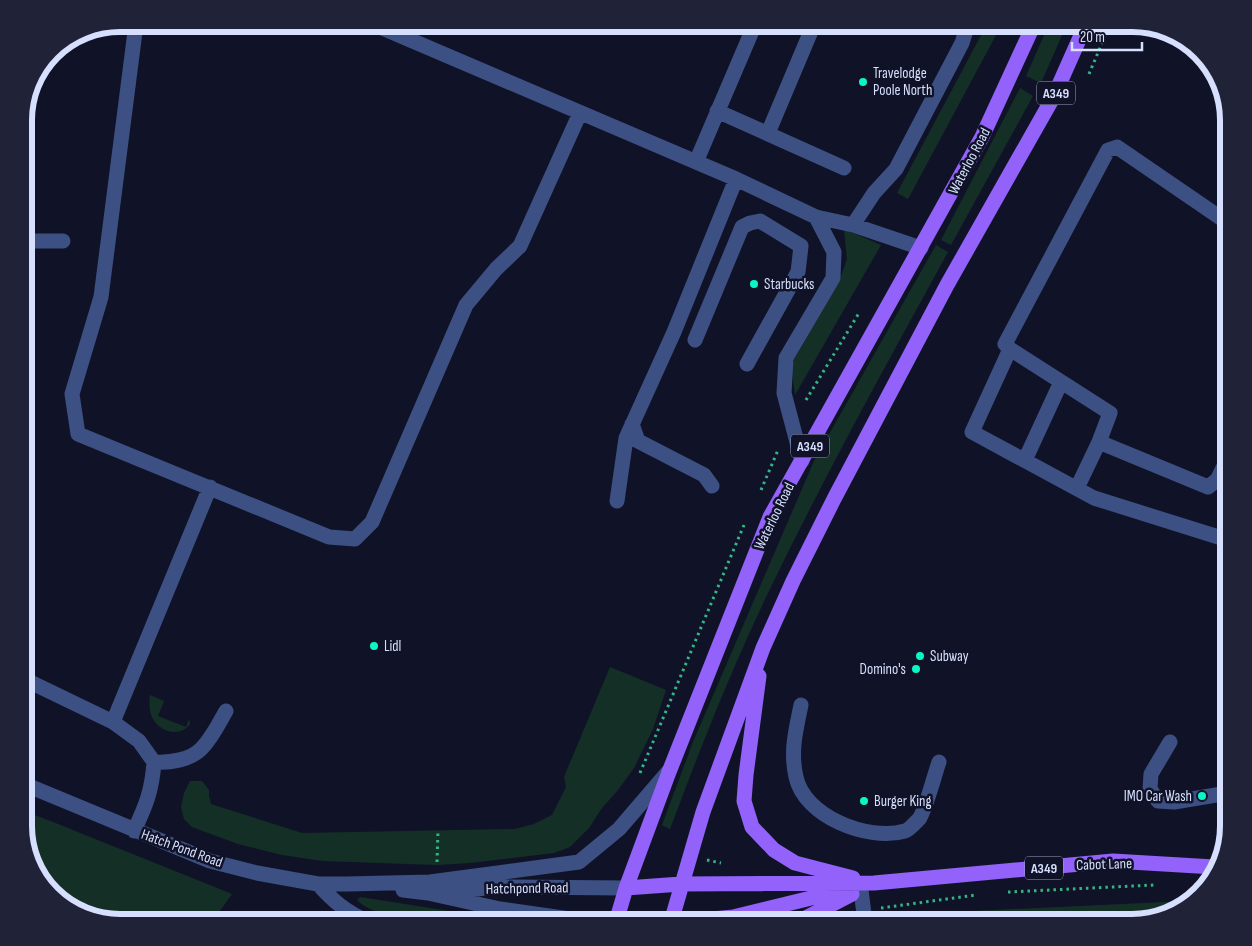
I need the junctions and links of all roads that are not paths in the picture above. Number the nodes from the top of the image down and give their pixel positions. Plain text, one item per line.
1 (135, 32) edge
2 (392, 32) edge
3 (752, 32) edge
4 (811, 32) edge
5 (965, 32) edge
6 (1030, 32) edge
7 (1082, 32) edge
8 (717, 112) junction
9 (580, 113) junction
10 (768, 133) junction
11 (696, 162) junction
12 (844, 168) dead end
13 (736, 179) junction
14 (816, 217) junction
15 (1220, 218) edge
16 (853, 225) junction
17 (33, 241) edge
18 (63, 241) dead end
19 (921, 248) junction
20 (695, 340) dead end
21 (1010, 349) junction
22 (747, 364) dead end
23 (1061, 382) junction
24 (632, 424) junction
25 (1099, 442) junction
26 (1025, 460) junction
27 (802, 461) junction
28 (1220, 474) edge
29 (712, 486) dead end
30 (210, 487) junction
31 (1077, 488) junction
32 (617, 501) dead end
33 (1220, 537) edge
34 (763, 648) junction
35 (33, 683) edge
36 (801, 706) dead end
37 (226, 711) dead end
38 (113, 722) junction
39 (1170, 742) dead end
40 (154, 762) junction
41 (939, 762) dead end
42 (669, 772) junction
43 (33, 788) edge
44 (1220, 794) edge
45 (134, 831) junction
46 (1209, 867) edge
47 (318, 884) junction
48 (347, 884) junction
49 (681, 884) junction
50 (867, 887) junction
51 (626, 888) junction
52 (428, 893) junction
53 (500, 909) junction
54 (350, 914) edge
55 (491, 914) edge
56 (530, 914) edge
57 (618, 914) edge
58 (673, 914) edge
59 (746, 914) edge
60 (814, 914) edge
61 (864, 914) edge

1 - 30 street
2 - 9 street
3 - 8 street
4 - 10 street
5 - 16 street
6 - 19 main road, Waterloo Road / A349
7 - 34 main road, A349
8 - 10 street
8 - 11 street
9 - 11 street
9 - 30 street
10 - 12 street
11 - 13 street
13 - 14 street
13 - 24 street
14 - 16 street
14 - 27 street
15 - 21 street
16 - 19 street
17 - 18 street
19 - 27 main road, Waterloo Road / A349
20 - 22 street
21 - 23 street
21 - 26 street
23 - 25 street
23 - 26 street
24 - 29 street
24 - 32 street
25 - 28 street
25 - 31 street
26 - 31 street
27 - 42 main road, Waterloo Road / A349
30 - 38 street
31 - 33 street
34 - 49 main road, A349
34 - 50 main road, A349
35 - 38 street
36 - 41 street
37 - 40 street
38 - 40 street
39 - 44 street
40 - 45 street
42 - 48 street
42 - 51 main road, Waterloo Road / A349
43 - 45 street, Hatch Pond Road
45 - 47 street, Hatch Pond Road
46 - 50 main road, Cabot Lane / A349
47 - 48 street, Hatch Pond Road
47 - 54 street
48 - 52 street, Hatchpond Road
49 - 50 main road, Cabot Lane / A349
49 - 51 main road, A349
49 - 58 main road, A349
50 - 59 main road, Cabot Lane / A349
50 - 60 main road, A349
50 - 61 street
51 - 52 street, Hatchpond Road
51 - 57 main road, Waterloo Road / A349
52 - 53 street, Hatchpond Road
53 - 55 street
53 - 56 street, Hatchpond Road

